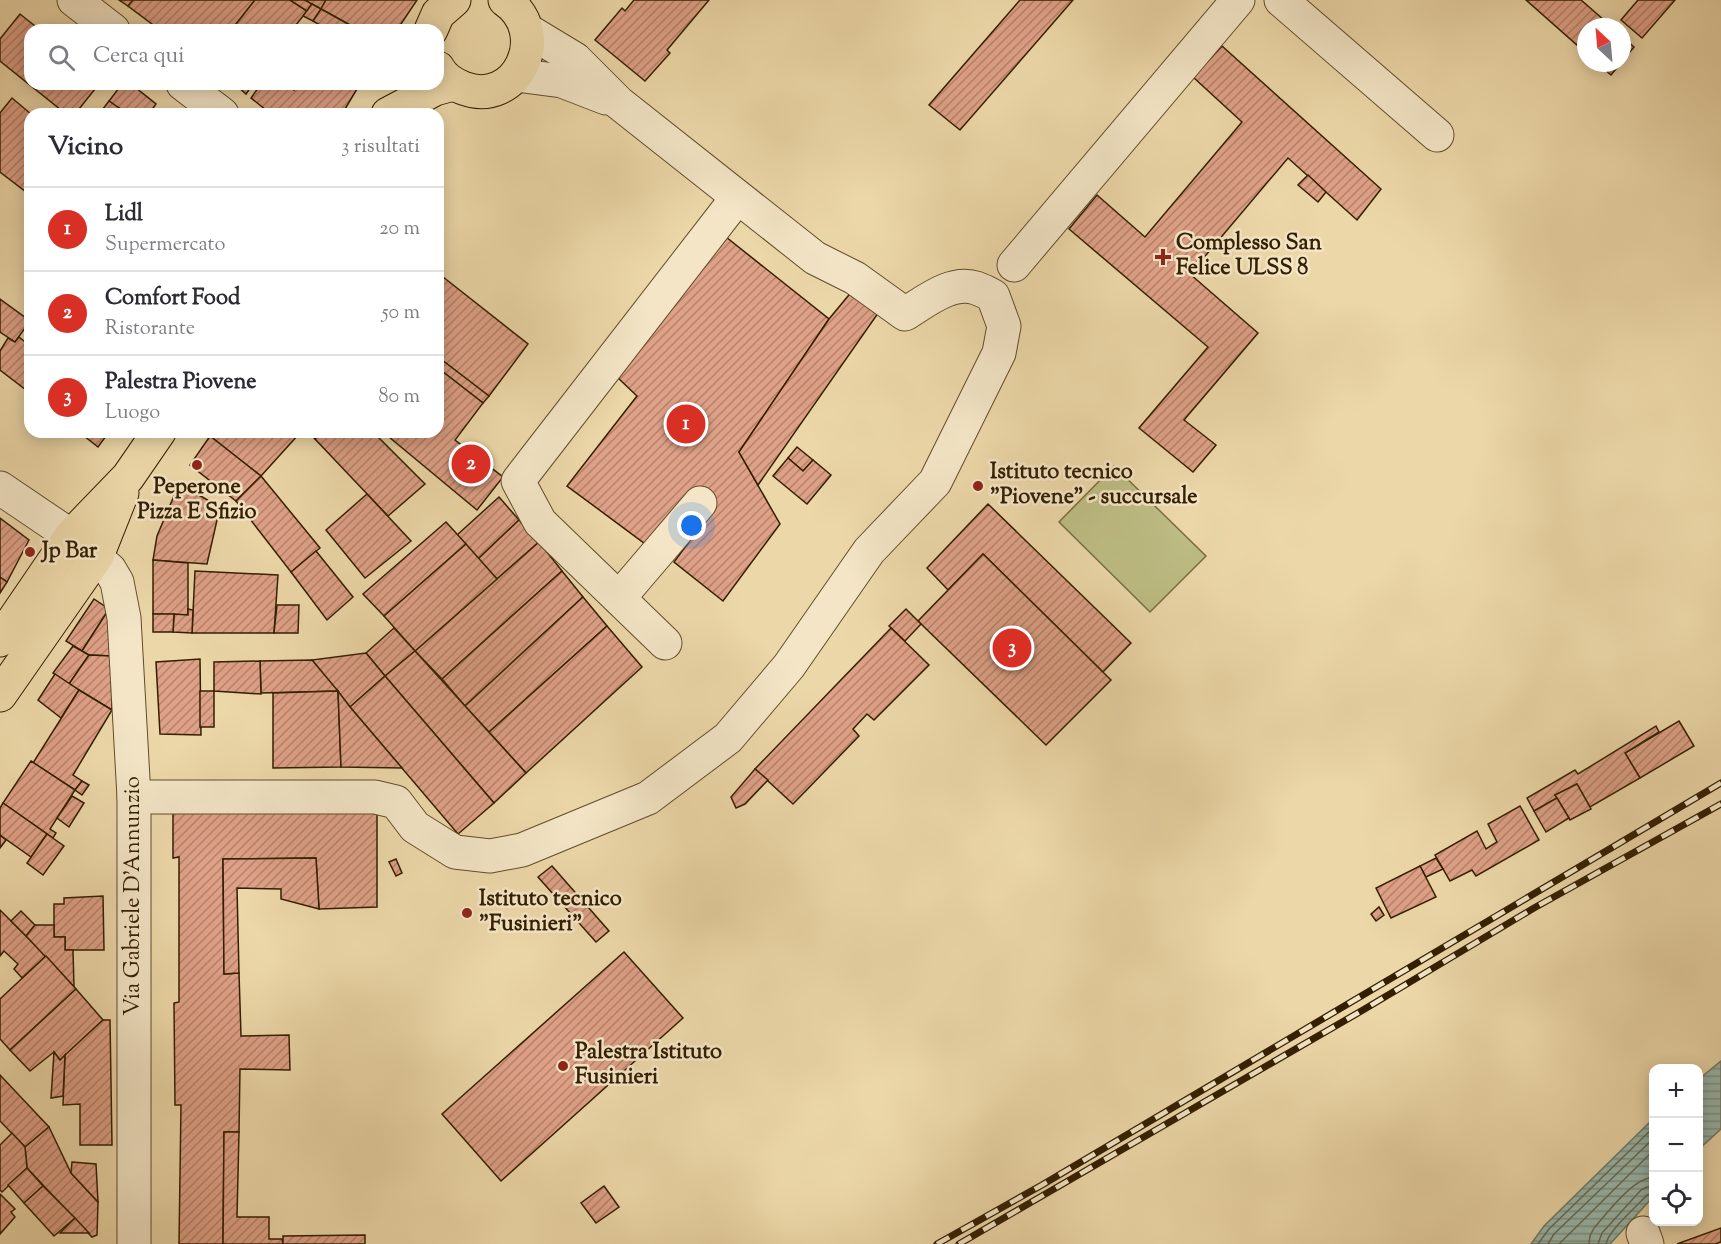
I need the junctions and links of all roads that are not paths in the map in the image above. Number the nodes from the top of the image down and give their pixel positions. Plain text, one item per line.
1 (74, 0) edge
2 (454, 0) edge
3 (506, 0) edge
4 (1238, 0) edge
5 (1281, 0) edge
6 (105, 24) edge
7 (434, 24) edge
8 (527, 30) junction
9 (516, 75) junction
10 (446, 76) edge
11 (191, 90) edge
12 (391, 90) edge
13 (433, 90) edge
14 (619, 103) junction
15 (214, 108) edge
16 (381, 108) edge
17 (399, 108) edge
18 (1437, 135) dead end
19 (737, 198) junction
20 (1014, 265) dead end
21 (155, 438) edge
22 (128, 477) junction
23 (0, 488) edge
24 (700, 503) dead end
25 (71, 537) junction
26 (97, 556) junction
27 (619, 598) junction
28 (0, 640) edge
29 (665, 643) dead end
30 (0, 695) edge
31 (134, 797) junction
32 (134, 1244) edge

1 - 6 street
2 - 7 main road
3 - 8 main road
4 - 20 street
5 - 18 street
8 - 9 main road
8 - 14 street
9 - 10 main road
9 - 14 street
11 - 15 street
12 - 16 main road
13 - 17 main road
14 - 19 street
19 - 27 street
19 - 31 street
21 - 22 main road
22 - 25 main road
22 - 26 main road
23 - 25 street, Via Gabriele D'Annunzio
24 - 27 street
25 - 26 street, Via Gabriele D'Annunzio
25 - 28 main road
26 - 30 main road
26 - 31 street, Via Gabriele D'Annunzio
27 - 29 street
31 - 32 street, Via Gabriele D'Annunzio

